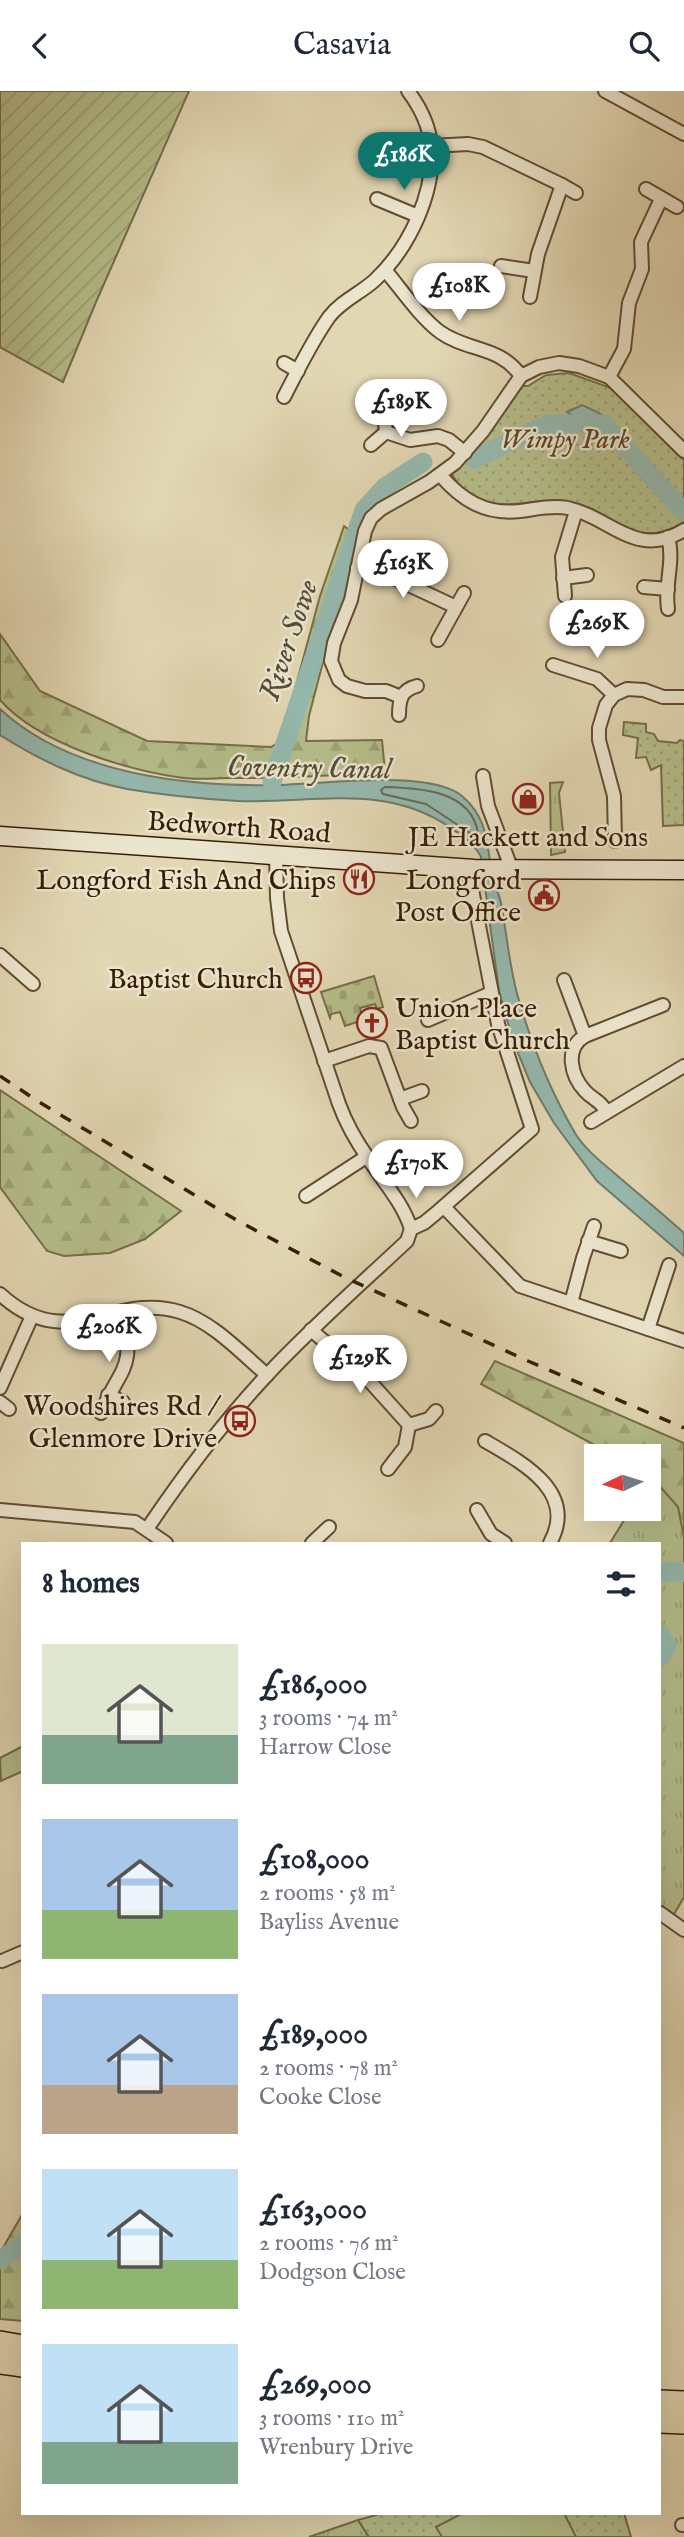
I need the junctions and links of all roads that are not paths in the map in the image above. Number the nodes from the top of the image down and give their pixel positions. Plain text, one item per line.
1 (408, 91) edge
2 (605, 91) edge
3 (684, 134) edge
4 (431, 146) junction
5 (562, 185) junction
6 (646, 189) dead end
7 (576, 193) dead end
8 (377, 199) dead end
9 (661, 199) junction
10 (677, 207) dead end
11 (418, 216) junction
12 (501, 266) dead end
13 (385, 270) junction
14 (534, 271) junction
15 (530, 297) dead end
16 (284, 363) dead end
17 (298, 371) junction
18 (521, 376) junction
19 (609, 377) junction
20 (285, 397) dead end
21 (384, 415) dead end
22 (386, 432) junction
23 (371, 445) dead end
24 (684, 451) edge
25 (464, 453) junction
26 (440, 475) junction
27 (576, 511) junction
28 (684, 530) edge
29 (668, 537) junction
30 (357, 568) junction
31 (587, 575) dead end
32 (564, 579) junction
33 (644, 587) dead end
34 (668, 589) junction
35 (464, 593) dead end
36 (565, 596) dead end
37 (456, 607) junction
38 (668, 609) dead end
39 (438, 640) dead end
40 (553, 665) dead end
41 (417, 687) dead end
42 (614, 695) junction
43 (401, 697) junction
44 (684, 698) edge
45 (400, 715) dead end
46 (483, 776) dead end
47 (0, 836) edge
48 (615, 841) dead end
49 (276, 854) junction
50 (471, 869) junction
51 (508, 870) junction
52 (684, 870) edge
53 (0, 955) edge
54 (564, 980) dead end
55 (33, 984) dead end
56 (491, 993) junction
57 (663, 1005) dead end
58 (428, 1020) dead end
59 (585, 1036) junction
60 (324, 1061) junction
61 (684, 1066) edge
62 (422, 1091) dead end
63 (400, 1099) junction
64 (606, 1111) junction
65 (411, 1121) dead end
66 (591, 1122) dead end
67 (366, 1157) junction
68 (306, 1196) dead end
69 (444, 1207) junction
70 (594, 1226) dead end
71 (411, 1229) junction
72 (588, 1241) junction
73 (621, 1251) dead end
74 (670, 1265) dead end
75 (0, 1294) edge
76 (571, 1303) junction
77 (122, 1312) junction
78 (32, 1315) junction
79 (648, 1329) junction
80 (311, 1330) junction
81 (684, 1341) edge
82 (267, 1375) junction
83 (0, 1388) edge
84 (108, 1395) junction
85 (123, 1402) dead end
86 (436, 1411) dead end
87 (101, 1413) dead end
88 (409, 1425) junction
89 (485, 1441) dead end
90 (388, 1469) dead end
91 (0, 1510) edge
92 (477, 1510) dead end
93 (329, 1527) dead end
94 (147, 1529) junction
95 (165, 1542) edge
96 (313, 1542) edge
97 (503, 1542) edge
98 (550, 1542) edge
99 (661, 1914) edge
100 (680, 1927) edge
101 (21, 1953) edge
102 (2, 1961) dead end
103 (21, 2340) edge
104 (0, 2341) edge
105 (21, 2346) edge
106 (0, 2362) edge
107 (21, 2365) edge
108 (673, 2406) edge
109 (661, 2420) edge

1 - 4 street
2 - 3 street
4 - 5 street
4 - 11 street
5 - 7 street
5 - 14 street
6 - 9 street
8 - 11 street
9 - 10 street
9 - 19 street
11 - 13 street
12 - 14 street
13 - 17 street
13 - 18 street
14 - 15 street
16 - 17 street
17 - 20 street
18 - 19 street
18 - 25 street
19 - 24 street
21 - 22 street
22 - 23 street
22 - 25 street
25 - 26 street
26 - 27 street
26 - 30 street
27 - 29 street
27 - 32 street
28 - 29 street
29 - 34 street
30 - 37 street
30 - 43 street
31 - 32 street
32 - 36 street
33 - 34 street
34 - 38 street
35 - 37 street
37 - 39 street
40 - 42 street
41 - 43 street
42 - 44 street
42 - 48 street
43 - 45 street
46 - 51 street
47 - 49 main road, Bedworth Road
49 - 50 main road, Bedworth Road
49 - 60 street
50 - 51 main road, Bedworth Road
50 - 56 street
51 - 52 main road, Bedworth Road
53 - 55 street
54 - 59 street
56 - 58 street
56 - 69 street
57 - 59 street
59 - 64 street
60 - 63 street
60 - 67 street
61 - 64 street
62 - 63 street
63 - 65 street
64 - 66 street
67 - 68 street
67 - 71 street
69 - 71 street
69 - 76 street
70 - 72 street
71 - 80 street
72 - 73 street
72 - 76 street
74 - 79 street
75 - 78 street
76 - 79 street
77 - 78 street
77 - 82 street
77 - 84 street
78 - 83 street
79 - 81 street
80 - 82 street
80 - 88 street
82 - 94 street
84 - 85 street
84 - 87 street
86 - 88 street
88 - 90 street
89 - 98 street
91 - 94 street
92 - 97 street
93 - 96 street
94 - 95 street
99 - 100 street
101 - 102 street
103 - 104 highway
104 - 105 highway
106 - 107 highway
108 - 109 highway

